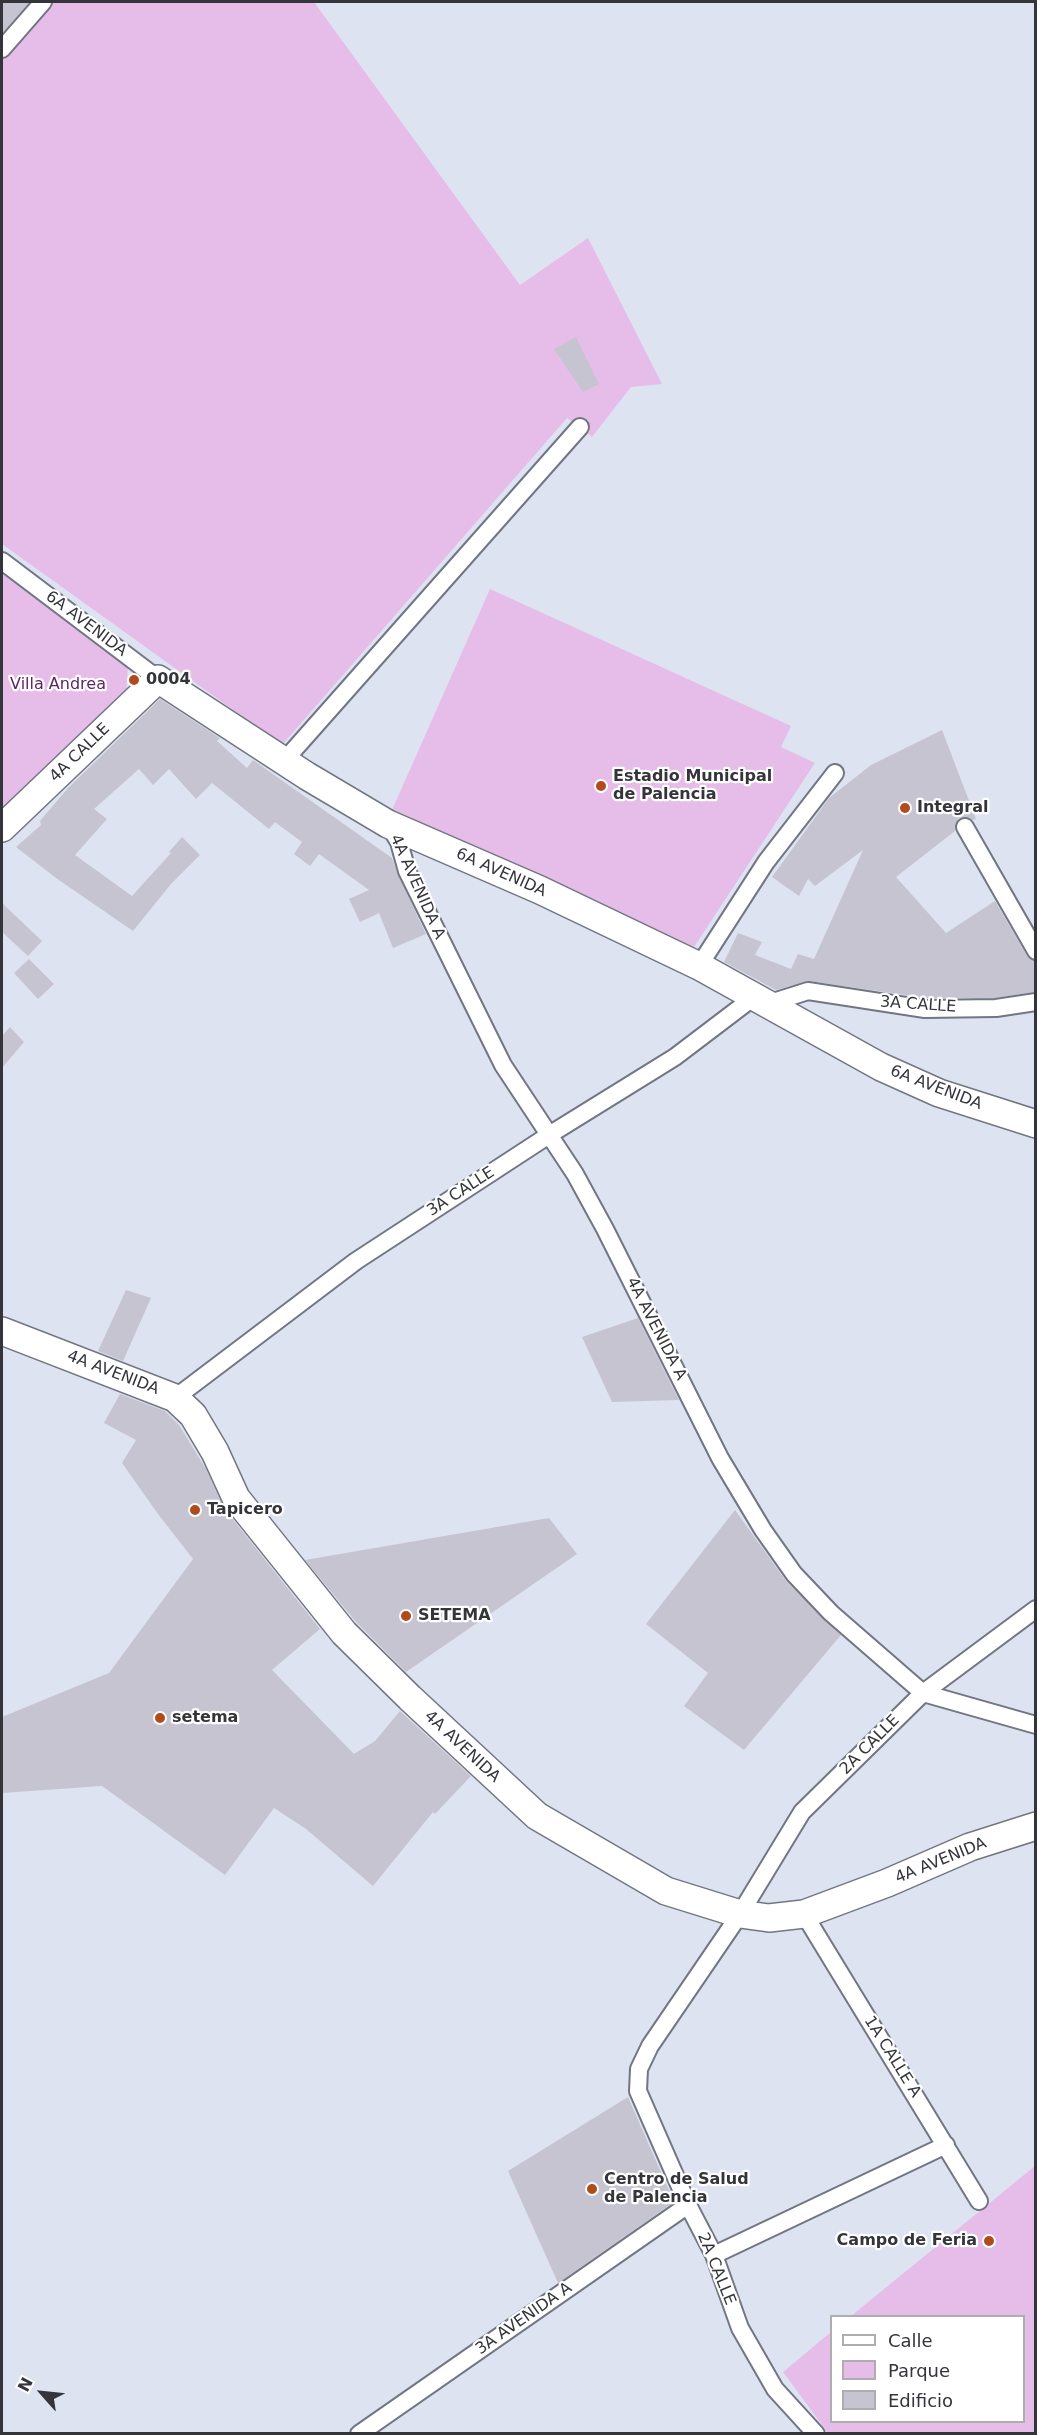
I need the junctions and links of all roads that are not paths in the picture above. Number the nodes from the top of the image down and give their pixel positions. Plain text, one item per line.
1 (43, 2) edge
2 (2, 49) edge
3 (580, 427) dead end
4 (2, 561) edge
5 (158, 679) junction
6 (284, 761) junction
7 (835, 773) dead end
8 (388, 824) junction
9 (965, 827) dead end
10 (2, 828) edge
11 (1035, 951) edge
12 (699, 966) junction
13 (761, 1000) junction
14 (1035, 1002) edge
15 (1006, 1116) junction
16 (1035, 1124) edge
17 (1035, 1134) edge
18 (549, 1135) junction
19 (2, 1331) edge
20 (175, 1398) junction
21 (1035, 1609) edge
22 (923, 1693) junction
23 (1035, 1725) edge
24 (1035, 1826) edge
25 (740, 1914) junction
26 (804, 1914) junction
27 (946, 2145) junction
28 (979, 2201) dead end
29 (688, 2205) junction
30 (714, 2255) junction
31 (360, 2433) edge
32 (816, 2433) edge

1 - 2 street
3 - 6 street
4 - 5 street, 6A AVENIDA
5 - 6 main road, 6A AVENIDA
5 - 10 main road, 4A CALLE
6 - 8 main road, 6A AVENIDA
7 - 12 street
8 - 12 main road, 6A AVENIDA
8 - 18 street, 4A AVENIDA A
9 - 11 street
12 - 13 main road, 6A AVENIDA
13 - 14 street, 3A CALLE
13 - 15 main road, 6A AVENIDA
13 - 18 street, 3A CALLE
15 - 16 main road, 6A AVENIDA
15 - 17 street
18 - 20 street, 3A CALLE
18 - 22 street, 4A AVENIDA A
19 - 20 main road, 4A AVENIDA
20 - 25 main road, 4A AVENIDA
21 - 22 street, 2A CALLE
22 - 23 street, 4A AVENIDA A
22 - 25 street, 2A CALLE
24 - 26 main road, 4A AVENIDA
25 - 26 main road, 4A AVENIDA
25 - 29 street, 2A CALLE
26 - 27 street, 1A CALLE A
27 - 28 street, 1A CALLE A
27 - 30 street
29 - 30 street, 2A CALLE
29 - 31 street, 3A AVENIDA A
30 - 32 street, 2A CALLE

